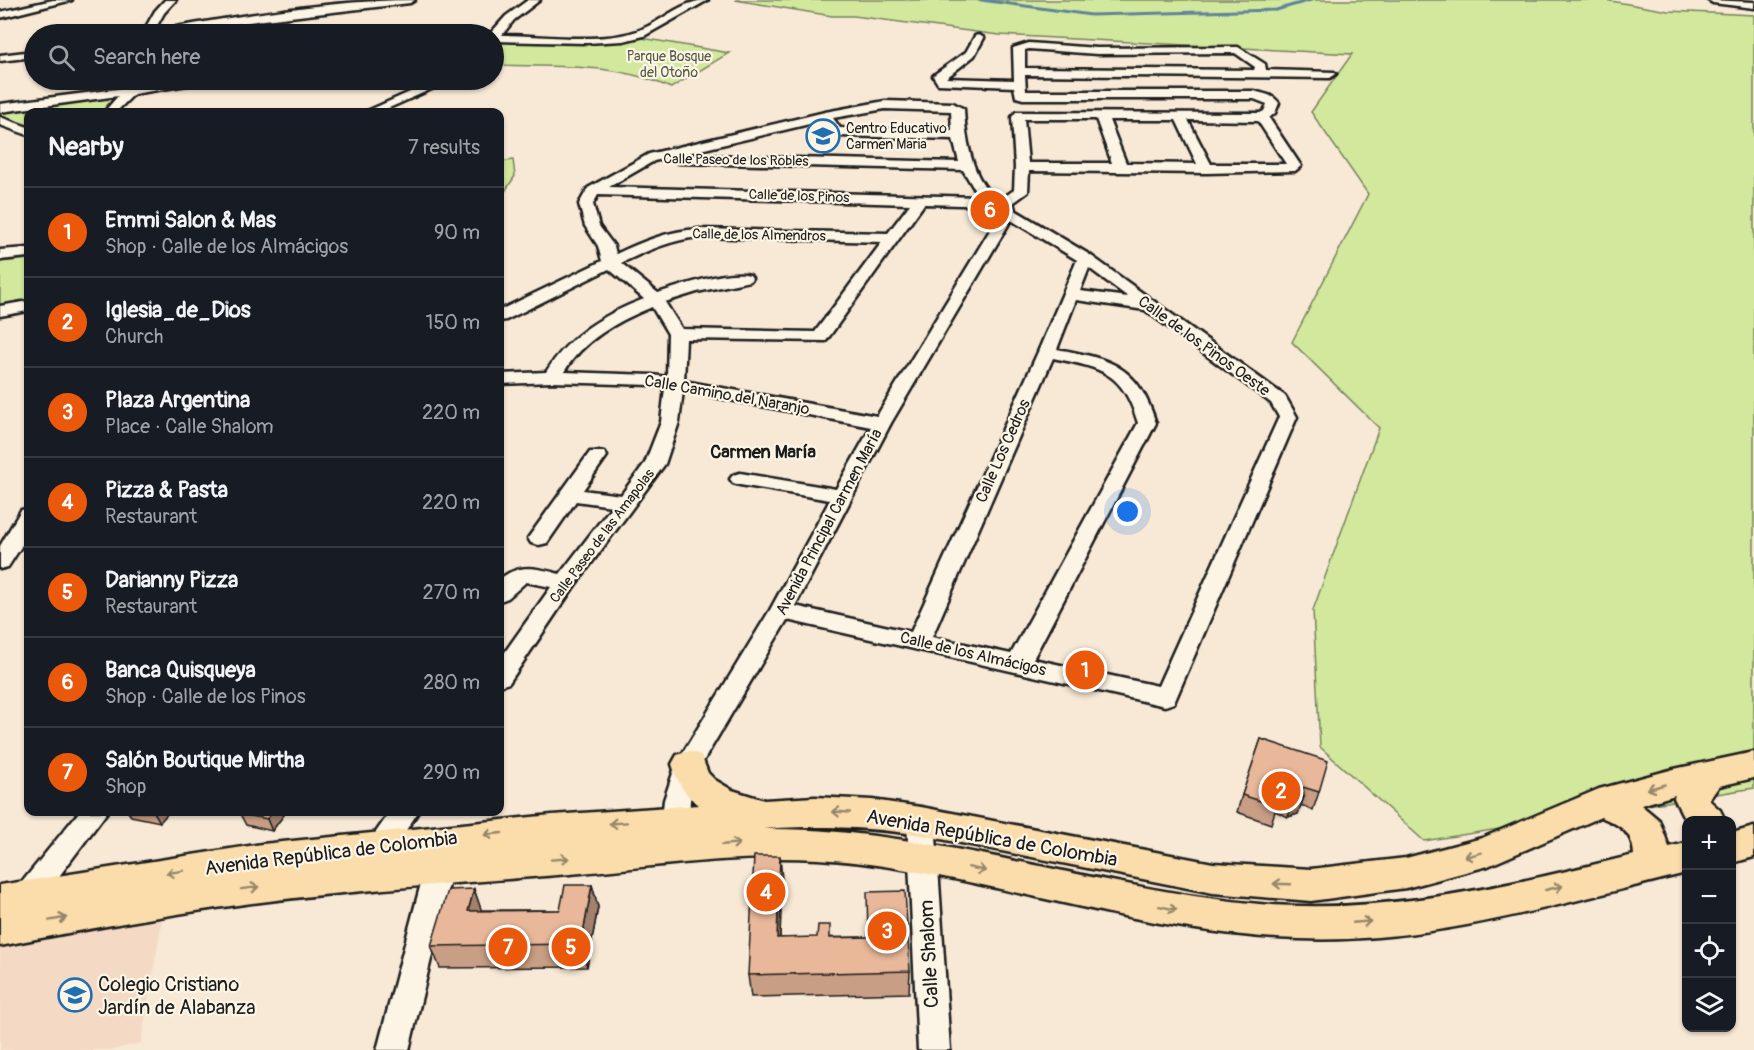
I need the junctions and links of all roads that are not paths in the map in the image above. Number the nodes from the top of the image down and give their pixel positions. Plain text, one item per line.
1 (67, 0) edge
2 (171, 0) edge
3 (410, 0) edge
4 (535, 0) edge
5 (703, 0) edge
6 (1713, 0) edge
7 (1754, 5) edge
8 (0, 15) edge
9 (154, 24) edge
10 (211, 24) edge
11 (504, 26) edge
12 (504, 38) edge
13 (979, 38) dead end
14 (24, 55) edge
15 (0, 58) edge
16 (1020, 71) junction
17 (1259, 74) junction
18 (1330, 74) dead end
19 (1019, 84) junction
20 (103, 90) edge
21 (128, 90) edge
22 (423, 90) edge
23 (0, 108) edge
24 (113, 108) edge
25 (380, 108) edge
26 (1101, 115) junction
27 (825, 116) junction
28 (1180, 116) junction
29 (1262, 117) junction
30 (0, 122) edge
31 (24, 131) edge
32 (959, 135) junction
33 (649, 158) junction
34 (967, 166) junction
35 (1022, 167) junction
36 (1121, 168) junction
37 (1208, 169) junction
38 (593, 191) junction
39 (921, 200) junction
40 (1007, 207) junction
41 (892, 238) junction
42 (24, 253) edge
43 (0, 255) edge
44 (1085, 258) junction
45 (610, 262) junction
46 (744, 278) dead end
47 (1070, 294) junction
48 (656, 300) junction
49 (1149, 306) junction
50 (24, 307) edge
51 (0, 311) edge
52 (504, 314) edge
53 (677, 334) junction
54 (1047, 352) junction
55 (552, 377) junction
56 (504, 379) edge
57 (674, 384) junction
58 (882, 423) junction
59 (597, 456) dead end
60 (740, 479) dead end
61 (570, 494) junction
62 (842, 496) junction
63 (628, 502) junction
64 (24, 523) edge
65 (539, 538) dead end
66 (0, 562) edge
67 (565, 583) junction
68 (504, 588) edge
69 (781, 611) junction
70 (918, 642) junction
71 (1018, 664) junction
72 (504, 671) edge
73 (1165, 697) joint
74 (689, 764) junction
75 (1754, 765) edge
76 (1708, 775) junction
77 (1599, 803) junction
78 (772, 814) junction
79 (91, 816) edge
80 (402, 816) edge
81 (1703, 816) edge
82 (921, 821) junction
83 (1736, 828) edge
84 (1754, 832) edge
85 (674, 835) junction
86 (1754, 842) edge
87 (381, 845) junction
88 (1736, 847) edge
89 (923, 858) junction
90 (1669, 862) edge
91 (439, 868) junction
92 (10, 913) edge
93 (393, 1050) edge
94 (934, 1050) edge

1 - 8 street
2 - 9 street
3 - 10 street
4 - 11 street
5 - 12 street
6 - 7 street
13 - 19 street
14 - 15 street
16 - 17 street
16 - 17 street
16 - 19 street
17 - 18 street
19 - 29 street
20 - 23 street
21 - 24 street
22 - 25 street
26 - 28 street
26 - 35 street
26 - 36 street
27 - 32 street
27 - 32 street
27 - 33 street
28 - 29 street
28 - 37 street
29 - 37 street
30 - 31 street
32 - 34 street
33 - 34 street, Calle Paseo de los Robles
33 - 38 street
34 - 40 street
35 - 36 street
35 - 40 street, Avenida Principal Carmen María
36 - 37 street
38 - 39 street, Calle de los Pinos
38 - 45 street
39 - 40 street, Calle de los Pinos
39 - 41 street
40 - 44 street, Calle de los Pinos Oeste
40 - 58 street, Avenida Principal Carmen María
41 - 45 street, Calle de los Almendros
41 - 53 street
42 - 43 street
44 - 47 street, Calle Los Cedros
44 - 49 street, Calle de los Pinos Oeste
45 - 48 street
45 - 52 street, Calle de los Almendros
46 - 48 street
47 - 49 street
47 - 54 street, Calle Los Cedros
48 - 53 street
48 - 55 street
49 - 73 street, Calle de los Pinos Oeste
50 - 51 street
53 - 57 street, Calle Paseo de las Amapolas
54 - 70 street, Calle Los Cedros
54 - 71 street
55 - 56 street, Calle Camino del Naranjo
55 - 57 street, Calle Camino del Naranjo
57 - 58 street, Calle Camino del Naranjo
57 - 63 street, Calle Paseo de las Amapolas
58 - 62 street, Avenida Principal Carmen María
59 - 61 street
60 - 62 street
61 - 63 street
61 - 65 street
62 - 69 street, Avenida Principal Carmen María
63 - 67 street, Calle Paseo de las Amapolas
64 - 66 street
67 - 68 street
67 - 72 street, Calle Paseo de las Amapolas
69 - 70 street, Calle de los Almácigos
69 - 74 street, Avenida Principal Carmen María
70 - 71 street, Calle de los Almácigos
71 - 73 street, Calle de los Almácigos
74 - 78 main road
74 - 85 street, Avenida Principal Carmen María
75 - 76 main road, Avenida República de Colombia
76 -> 77 main road, Avenida República de Colombia
76 - 81 main road
77 -> 82 main road, Avenida República de Colombia
77 - 90 main road
82 -> 78 main road, Avenida República de Colombia
78 - 85 main road, Avenida República de Colombia
79 - 92 street
80 - 87 street
82 - 89 street, Calle Shalom
83 - 84 main road
85 -> 87 main road, Avenida República de Colombia
85 -> 89 main road, Avenida República de Colombia
91 -> 85 main road, Avenida República de Colombia
86 - 88 main road
87 -> 92 main road, Avenida República de Colombia
89 -> 90 main road, Avenida República de Colombia
89 - 94 street, Calle Shalom
92 -> 91 main road, Avenida República de Colombia
91 - 93 street

